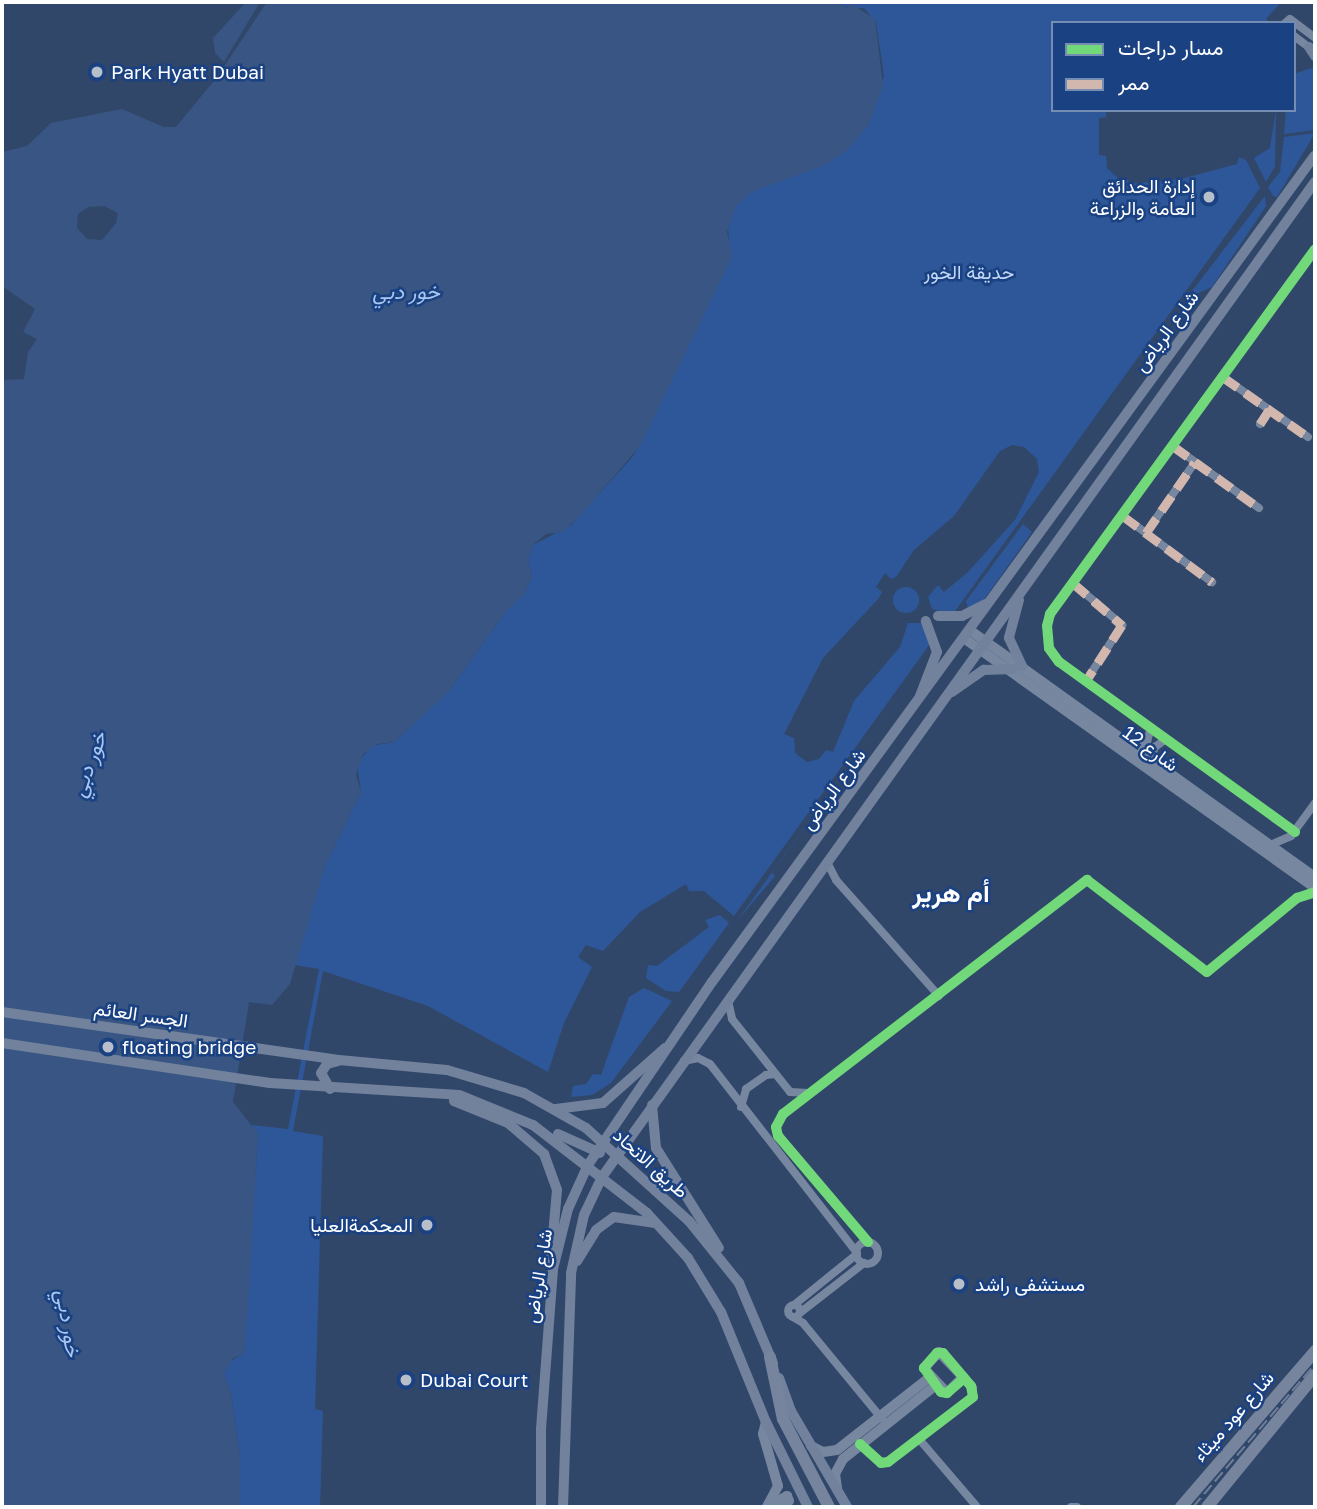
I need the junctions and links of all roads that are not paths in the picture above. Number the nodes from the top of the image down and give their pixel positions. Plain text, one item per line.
1 (1296, 26) edge
2 (1296, 37) edge
3 (1314, 48) edge
4 (1315, 149) edge
5 (1312, 160) edge
6 (1315, 183) edge
7 (1315, 249) edge
8 (1223, 377) junction
9 (1269, 410) junction
10 (1260, 424) dead end
11 (1308, 437) dead end
12 (1173, 446) junction
13 (1195, 462) junction
14 (1259, 508) dead end
15 (1123, 516) junction
16 (1146, 533) junction
17 (1212, 582) dead end
18 (1073, 583) junction
19 (1021, 592) junction
20 (999, 593) junction
21 (938, 616) dead end
22 (926, 621) dead end
23 (968, 635) junction
24 (983, 645) junction
25 (1018, 668) junction
26 (1086, 681) junction
27 (920, 699) junction
28 (942, 700) junction
29 (1152, 728) junction
30 (1166, 739) junction
31 (1136, 748) junction
32 (1151, 759) junction
33 (1315, 803) edge
34 (1293, 834) junction
35 (1270, 845) junction
36 (1278, 856) junction
37 (1290, 860) junction
38 (827, 862) junction
39 (1315, 877) edge
40 (1300, 878) junction
41 (815, 879) junction
42 (836, 880) junction
43 (1315, 890) edge
44 (1297, 898) junction
45 (939, 996) junction
46 (729, 999) junction
47 (2, 1012) edge
48 (2, 1042) edge
49 (671, 1046) junction
50 (276, 1052) joint
51 (339, 1060) junction
52 (684, 1060) junction
53 (775, 1074) junction
54 (330, 1089) junction
55 (790, 1092) junction
56 (424, 1093) junction
57 (811, 1093) junction
58 (652, 1105) junction
59 (741, 1108) junction
60 (556, 1109) junction
61 (509, 1112) junction
62 (786, 1112) junction
63 (611, 1131) junction
64 (627, 1139) junction
65 (603, 1142) junction
66 (596, 1153) junction
67 (617, 1153) junction
68 (588, 1166) junction
69 (602, 1177) junction
70 (580, 1179) junction
71 (595, 1189) junction
72 (665, 1230) junction
73 (868, 1242) junction
74 (857, 1254) junction
75 (864, 1263) junction
76 (729, 1266) junction
77 (553, 1269) junction
78 (571, 1273) junction
79 (798, 1314) junction
80 (1315, 1351) edge
81 (770, 1357) junction
82 (1315, 1375) edge
83 (963, 1379) junction
84 (933, 1381) junction
85 (883, 1420) junction
86 (766, 1423) junction
87 (919, 1438) junction
88 (860, 1444) junction
89 (811, 1446) junction
90 (842, 1447) junction
91 (839, 1463) junction
92 (838, 1495) junction
93 (541, 1507) edge
94 (563, 1507) edge
95 (767, 1507) edge
96 (782, 1507) edge
97 (808, 1507) edge
98 (829, 1507) edge
99 (847, 1507) edge
100 (978, 1507) edge
101 (1071, 1507) edge
102 (1077, 1507) edge
103 (1181, 1507) edge
104 (1207, 1507) edge

1 - 3 street
2 - 3 street
4 - 5 main road, شارع الرياض
5 - 20 main road, شارع الرياض
6 - 19 main road, شارع الرياض
7 - 8 street
8 - 9 street
8 - 12 street
9 - 10 street
9 - 11 street
12 - 13 street
12 - 15 street
13 - 14 street
13 - 16 street
15 - 16 street
15 - 18 street
16 - 17 street
18 - 26 street
18 - 26 street
19 - 24 main road, شارع الرياض
19 - 25 main road
20 - 21 main road
20 - 23 main road, شارع الرياض
22 - 27 main road
23 - 24 main road
23 - 24 main road
23 - 27 main road, شارع الرياض
24 - 25 street, شارع 12
24 - 28 main road, شارع الرياض
25 - 28 main road
25 - 31 street, شارع 12
25 - 36 street, شارع 12
26 - 29 street
27 - 49 main road, شارع الرياض
28 - 38 main road, شارع الرياض
29 - 30 street
29 - 31 street
30 - 32 street
30 - 34 street
31 - 32 street, شارع 12
32 - 35 street, شارع 12
33 - 34 street
34 - 35 street
34 - 37 street
35 - 36 street, شارع 12
36 - 37 street, شارع 12
36 - 40 street, شارع 12
37 - 39 street, شارع 12
38 - 41 main road, شارع الرياض
38 - 42 street
40 - 43 street, شارع 12
40 - 44 street
41 - 42 street
41 - 46 main road, شارع الرياض
42 - 45 street
43 - 44 street
44 - 45 street
45 - 57 street
46 - 52 main road, شارع الرياض
46 - 53 street
47 - 50 main road, الجسر العائم
48 - 54 main road, طريق الاتحاد
49 - 60 main road
49 - 63 main road, شارع الرياض
50 - 51 main road, طريق الاتحاد
51 - 54 main road
51 - 60 main road, طريق الاتحاد
52 - 58 main road, شارع الرياض
52 - 59 street
53 - 55 street
53 - 59 street
54 - 56 main road, طريق الاتحاد
55 - 57 street
55 - 62 street
56 - 61 main road, طريق الاتحاد
56 - 77 main road
57 - 62 street
58 - 64 main road, شارع الرياض
58 - 76 main road
59 - 74 street
60 - 65 main road, طريق الاتحاد
61 - 66 main road
61 - 68 main road, طريق الاتحاد
62 - 73 street
63 - 64 main road
63 - 65 main road, شارع الرياض
64 - 67 main road, شارع الرياض
65 - 66 main road, شارع الرياض
65 - 67 main road, طريق الاتحاد
66 - 67 main road
66 - 68 main road, شارع الرياض
67 - 69 main road, شارع الرياض
67 - 76 main road, طريق الاتحاد
68 - 69 main road, طريق الاتحاد
68 - 70 main road, شارع الرياض
69 - 71 main road, شارع الرياض
69 - 72 main road, طريق الاتحاد
70 - 71 main road
70 - 77 main road, شارع الرياض
71 - 78 main road, شارع الرياض
72 - 78 main road
72 - 86 main road, طريق الاتحاد
73 - 74 street
73 - 75 street
74 - 75 street
74 - 79 street
75 - 79 street
76 - 81 main road, طريق الاتحاد
77 - 93 main road, شارع الرياض
78 - 94 main road, شارع الرياض
79 - 85 street
80 - 103 main road, شارع عود ميثاء
81 - 89 main road, طريق الاتحاد
81 - 98 main road
82 - 104 main road, شارع عود ميثاء
83 - 84 street
83 - 84 street
83 - 87 street
84 - 85 street
85 - 88 street
85 - 90 street
86 - 95 street
86 - 97 main road, طريق الاتحاد
87 - 88 street
87 - 100 street
88 - 91 street
89 - 90 street
89 - 92 main road, طريق الاتحاد
90 - 91 street
91 - 92 street
92 - 99 main road, طريق الاتحاد
95 - 96 street
101 - 102 street

